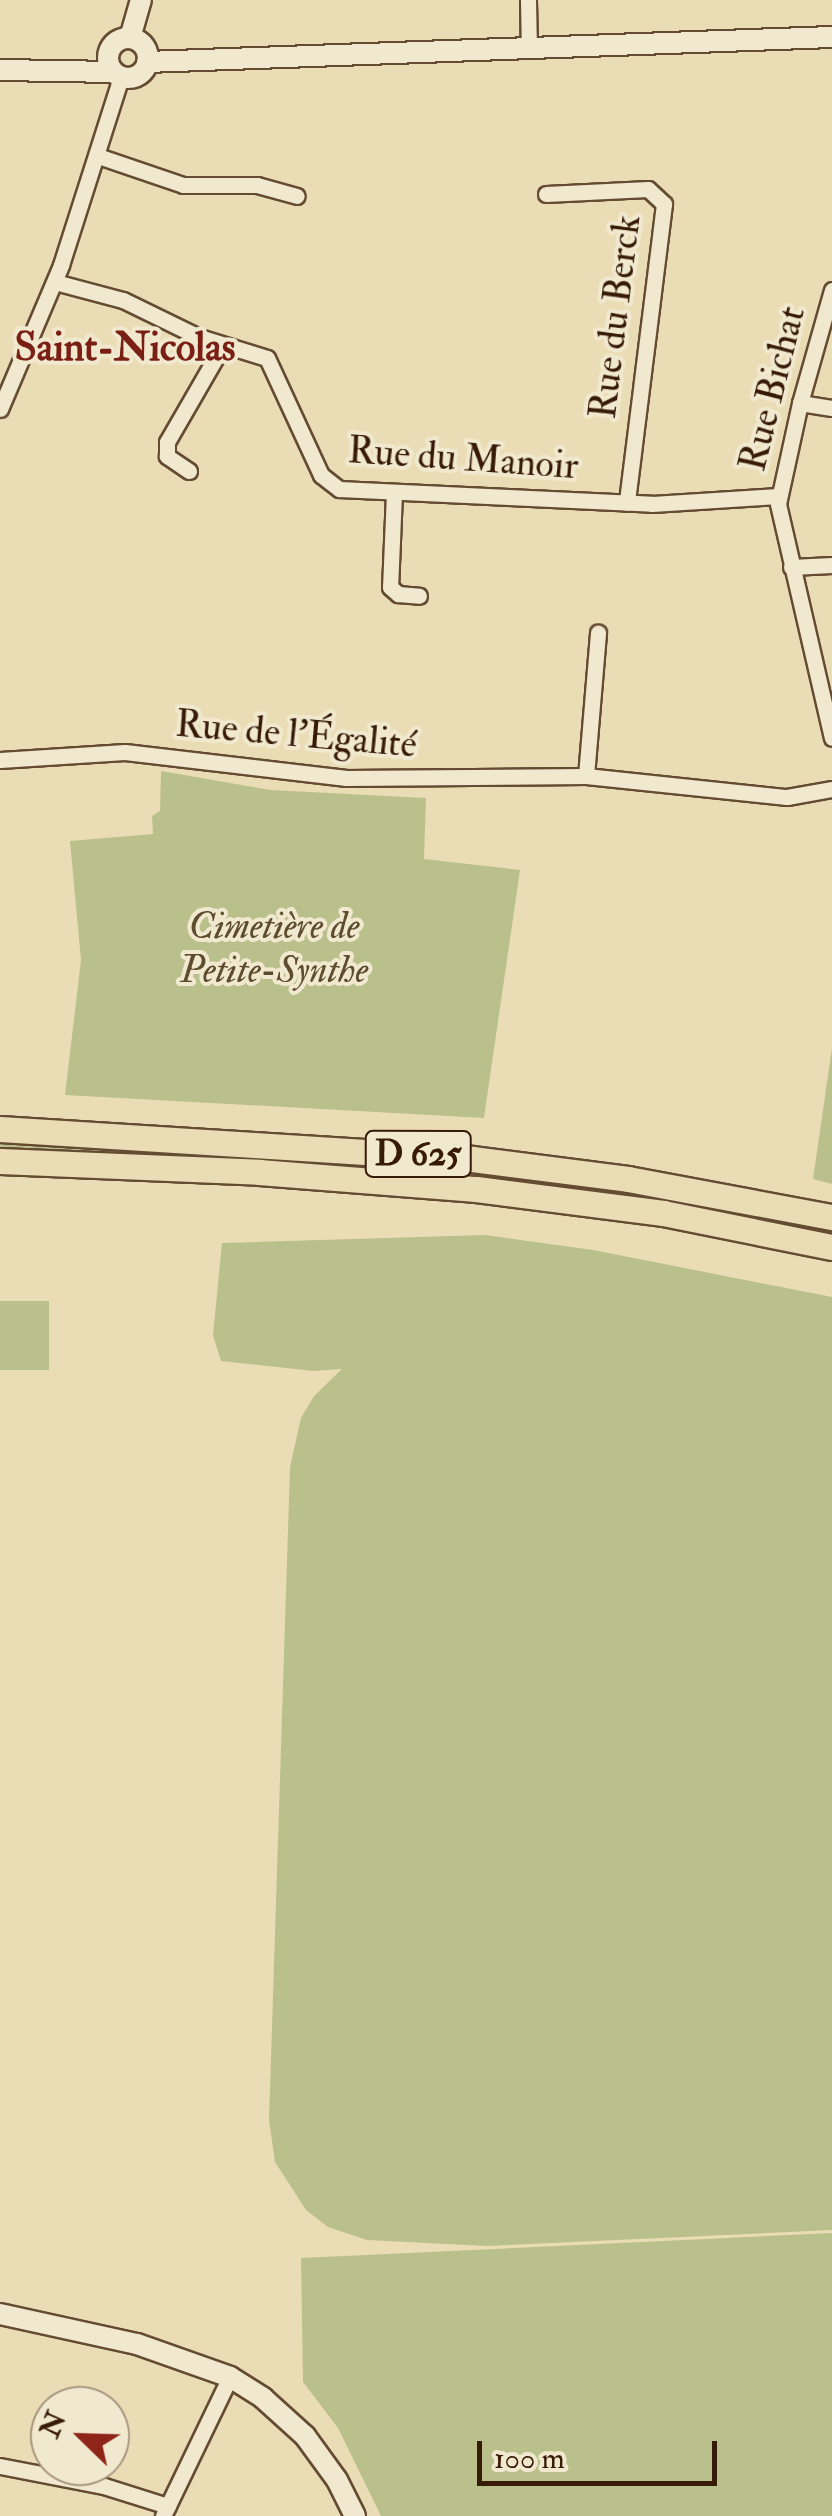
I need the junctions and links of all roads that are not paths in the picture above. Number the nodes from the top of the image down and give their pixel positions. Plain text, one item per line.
1 (141, 0) edge
2 (528, 0) edge
3 (832, 36) edge
4 (130, 38) junction
5 (528, 50) junction
6 (147, 62) junction
7 (0, 70) edge
8 (117, 74) junction
9 (98, 156) junction
10 (546, 194) dead end
11 (297, 196) dead end
12 (55, 282) junction
13 (832, 290) edge
14 (223, 345) junction
15 (800, 403) junction
16 (832, 408) edge
17 (0, 409) edge
18 (189, 472) dead end
19 (394, 493) junction
20 (778, 496) junction
21 (627, 502) junction
22 (832, 565) edge
23 (791, 567) junction
24 (419, 596) dead end
25 (598, 632) dead end
26 (832, 738) edge
27 (0, 760) edge
28 (586, 776) junction
29 (832, 789) edge
30 (0, 1128) edge
31 (0, 1161) edge
32 (832, 1217) edge
33 (832, 1246) edge
34 (0, 2314) edge
35 (230, 2377) junction
36 (0, 2466) edge
37 (166, 2511) edge
38 (354, 2516) edge

1 - 4 street
2 - 5 street
3 - 5 street
4 - 6 street
4 - 8 street
5 - 6 street
6 - 8 street
7 - 8 street
8 - 9 street
9 - 11 street
9 - 12 street
10 - 21 street, Rue du Berck
12 - 14 street, Rue du Manoir
12 - 17 street
13 - 15 street, Rue Bichat
14 - 18 street
14 - 19 street, Rue du Manoir
15 - 16 street
15 - 20 street, Rue Bichat
19 - 21 street, Rue du Manoir
19 - 24 street
20 - 21 street, Rue du Manoir
20 - 23 street, Rue Bichat
22 - 23 street
23 - 26 street, Rue Bichat
25 - 28 street
27 - 28 street, Rue de l'Égalité
28 - 29 street, Rue de l'Égalité
30 - 32 highway, D 625
31 - 33 highway, D 625
34 - 35 street
35 - 37 street
35 - 38 street
36 - 37 street

